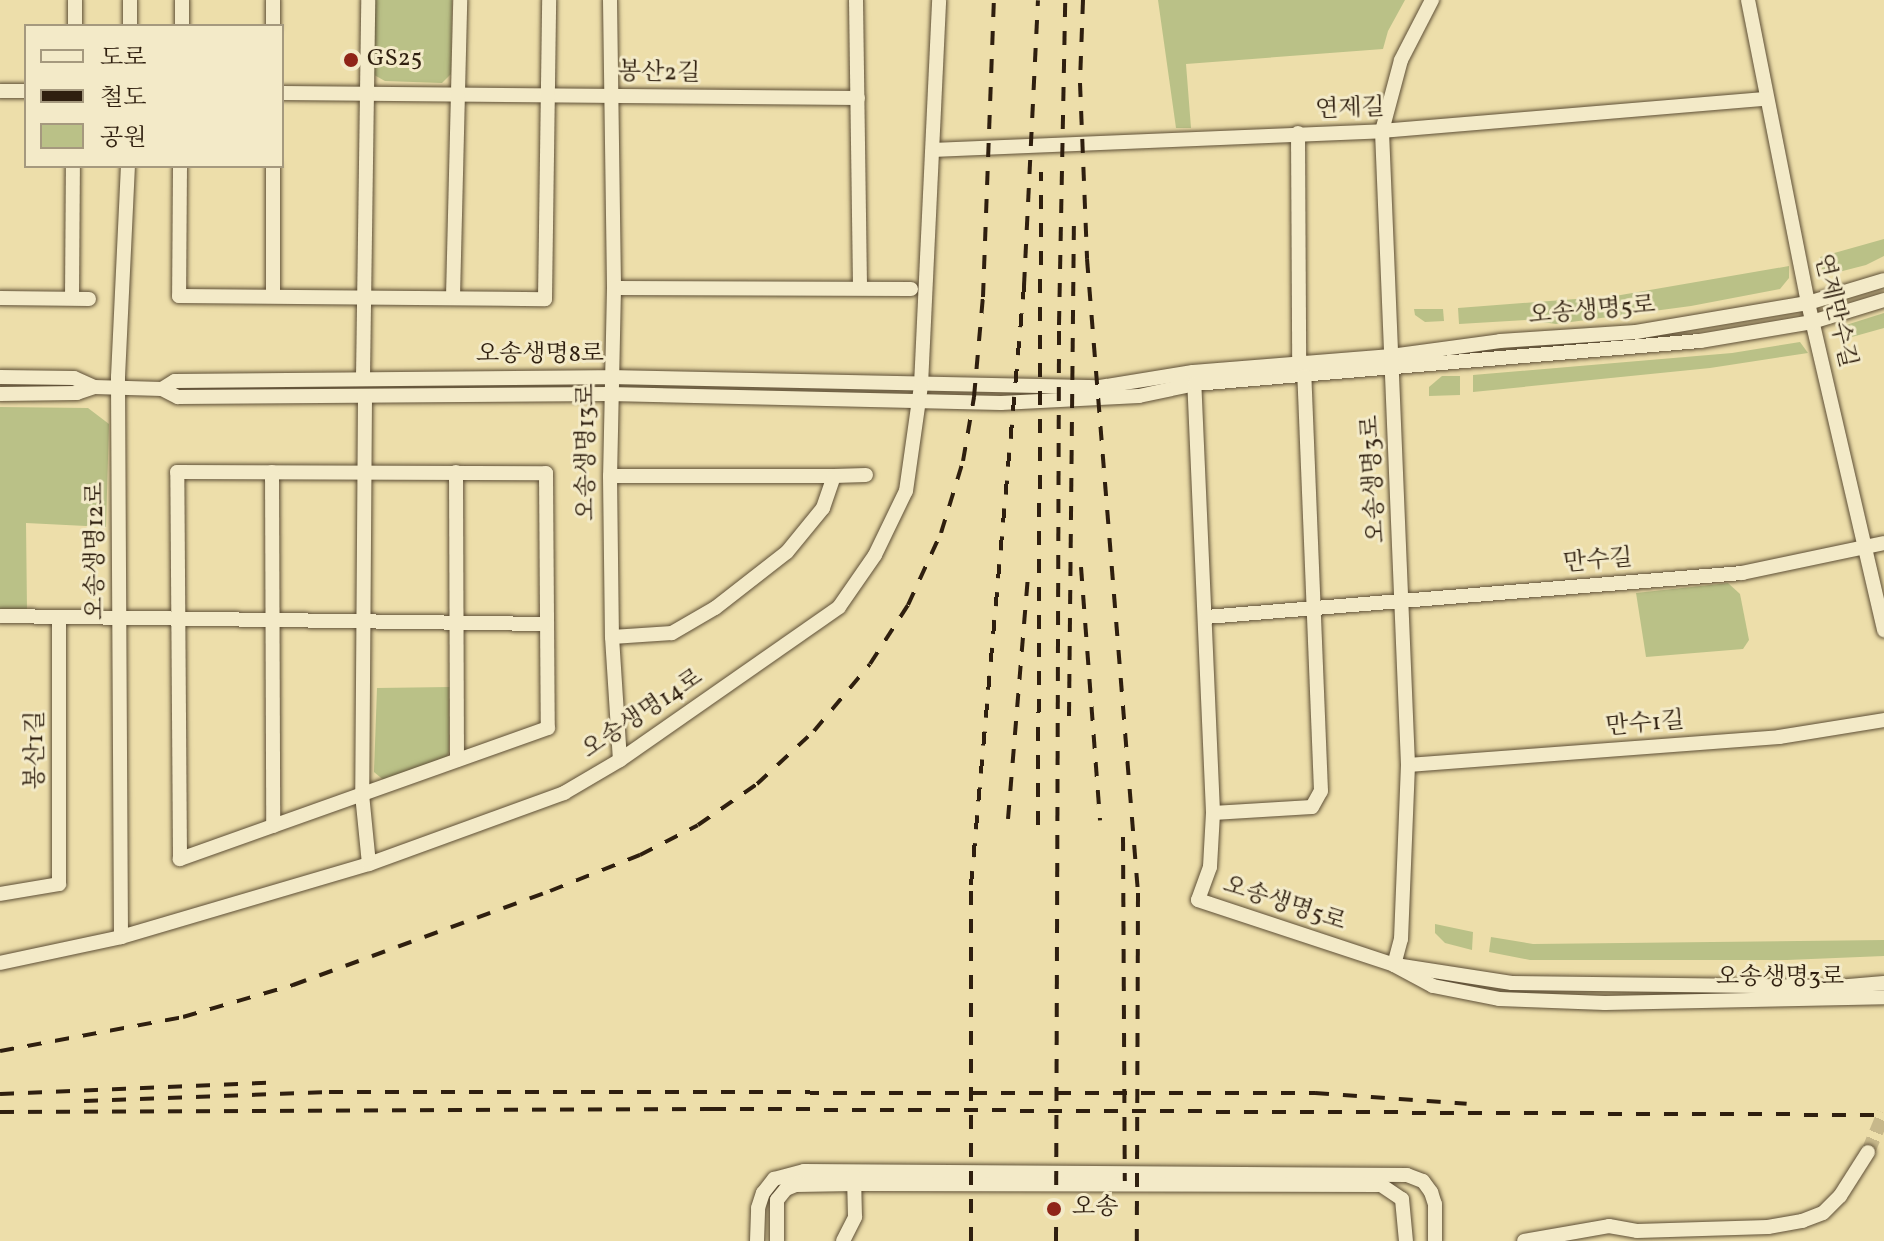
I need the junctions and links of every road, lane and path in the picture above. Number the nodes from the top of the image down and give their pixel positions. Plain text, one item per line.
1 (75, 0) edge
2 (130, 0) edge
3 (182, 0) edge
4 (273, 0) edge
5 (368, 0) edge
6 (460, 0) edge
7 (549, 0) edge
8 (610, 0) edge
9 (856, 0) edge
10 (939, 0) edge
11 (1432, 0) edge
12 (1748, 0) edge
13 (75, 24) edge
14 (130, 24) edge
15 (182, 24) edge
16 (273, 24) edge
17 (0, 91) edge
18 (24, 91) edge
19 (284, 93) edge
20 (367, 94) junction
21 (460, 94) junction
22 (547, 95) junction
23 (610, 95) junction
24 (858, 98) junction
25 (1767, 99) junction
26 (1382, 131) junction
27 (1298, 133) junction
28 (933, 150) junction
29 (73, 168) edge
30 (128, 168) edge
31 (180, 168) edge
32 (273, 168) edge
33 (1884, 280) edge
34 (614, 288) junction
35 (860, 288) junction
36 (911, 289) dead end
37 (273, 296) junction
38 (453, 297) junction
39 (0, 298) edge
40 (72, 298) junction
41 (89, 299) dead end
42 (363, 299) junction
43 (1884, 300) edge
44 (1808, 303) junction
45 (1812, 322) junction
46 (1391, 363) junction
47 (1302, 369) junction
48 (0, 377) edge
49 (609, 377) junction
50 (363, 378) junction
51 (1194, 378) junction
52 (921, 385) junction
53 (94, 387) junction
54 (118, 388) junction
55 (162, 389) junction
56 (0, 394) edge
57 (609, 394) junction
58 (365, 397) junction
59 (919, 401) junction
60 (272, 472) junction
61 (365, 472) junction
62 (456, 472) junction
63 (866, 475) dead end
64 (610, 476) junction
65 (834, 476) junction
66 (1884, 543) edge
67 (1866, 548) junction
68 (1403, 600) junction
69 (1313, 608) junction
70 (0, 616) edge
71 (59, 617) junction
72 (1206, 617) junction
73 (119, 618) junction
74 (180, 619) junction
75 (273, 620) junction
76 (363, 621) junction
77 (458, 623) junction
78 (545, 624) junction
79 (1884, 630) edge
80 (612, 637) junction
81 (1884, 720) edge
82 (457, 760) junction
83 (620, 760) junction
84 (1408, 765) junction
85 (362, 794) junction
86 (1213, 813) junction
87 (273, 826) junction
88 (369, 864) junction
89 (0, 894) edge
90 (121, 937) junction
91 (0, 963) edge
92 (1394, 965) junction
93 (1884, 983) edge
94 (1884, 997) edge
95 (1868, 1152) tunnel mouth
96 (854, 1178) junction
97 (757, 1241) edge
98 (777, 1241) edge
99 (843, 1241) edge
100 (1406, 1241) edge
101 (1435, 1241) edge
102 (1524, 1241) edge

1 - 13 street
2 - 14 street
3 - 15 street
4 - 16 street
5 - 20 street
6 - 21 street
7 - 22 street
8 - 23 street, 오송생명13로
9 - 24 street
10 - 28 street, 오송생명14로
11 - 26 street, 오송생명3로
12 - 25 street, 연제만수길
17 - 18 street
19 - 20 street, 봉산2길
20 - 21 street, 봉산2길
20 - 42 street
21 - 22 street, 봉산2길
21 - 38 street
22 - 23 street, 봉산2길
22 - 38 street
23 - 24 street, 봉산2길
23 - 34 street, 오송생명13로
24 - 35 street
25 - 26 street, 연제길
25 - 44 street, 연제만수길
26 - 27 street, 연제길
26 - 46 street, 오송생명3로
27 - 28 street, 연제길
27 - 47 street
28 - 52 street, 오송생명14로
29 - 40 street
30 - 54 street, 오송생명12로
31 - 37 street
32 - 37 street
33 - 44 street, 오송생명5로
34 - 35 street
34 - 49 street, 오송생명13로
35 - 36 street
37 - 42 street
38 - 42 street
39 - 40 street
40 - 41 street
42 - 50 street
43 - 45 street, 오송생명5로
44 - 45 street, 연제만수길
44 - 46 street, 오송생명5로
45 - 46 street, 오송생명5로
45 - 67 street, 연제만수길
46 - 47 street, 오송생명5로
46 - 68 street, 오송생명3로
47 - 51 street, 오송생명5로
47 - 69 street
48 - 53 street, 오송생명8로
49 - 50 street, 오송생명8로
49 - 52 street, 오송생명8로
49 - 57 street, 오송생명13로
50 - 55 street, 오송생명8로
51 - 52 street, 오송생명8로
51 - 59 street, 오송생명8로
51 - 72 street, 오송생명5로
52 - 59 street, 오송생명14로
53 - 54 street, 오송생명8로
53 - 56 street, 오송생명8로
54 - 55 street, 오송생명8로
54 - 73 street, 오송생명12로
55 - 58 street, 오송생명8로
57 - 58 street, 오송생명8로
57 - 59 street, 오송생명8로
57 - 64 street, 오송생명13로
58 - 61 street
59 - 83 street, 오송생명14로
60 - 61 street
60 - 74 street
60 - 75 street
61 - 62 street
61 - 76 street
62 - 77 street
62 - 78 street
63 - 65 street
64 - 65 street
64 - 80 street, 오송생명13로
65 - 80 street
66 - 67 street, 만수길
67 - 68 street, 만수길
67 - 79 street, 연제만수길
68 - 69 street, 만수길
68 - 84 street, 오송생명3로
69 - 72 street, 만수길
69 - 86 street
70 - 71 street
71 - 73 street
71 - 89 street, 봉산1길
72 - 86 street, 오송생명5로
73 - 74 street
73 - 90 street, 오송생명12로
74 - 75 street
74 - 87 street
75 - 76 street
75 - 87 street
76 - 77 street
76 - 85 street
77 - 78 street
77 - 82 street
78 - 82 street
80 - 83 street, 오송생명13로
81 - 84 street, 만수1길
82 - 85 street
83 - 88 street, 오송생명14로
84 - 92 street, 오송생명3로
85 - 87 street
85 - 88 street
86 - 92 street, 오송생명5로
88 - 90 street, 오송생명14로
90 - 91 street, 오송생명14로
92 - 93 street, 오송생명3로
92 - 94 street, 오송생명3로
95 - 102 street
96 - 97 street
96 - 98 street
96 - 99 street
96 - 100 street
96 - 101 street

